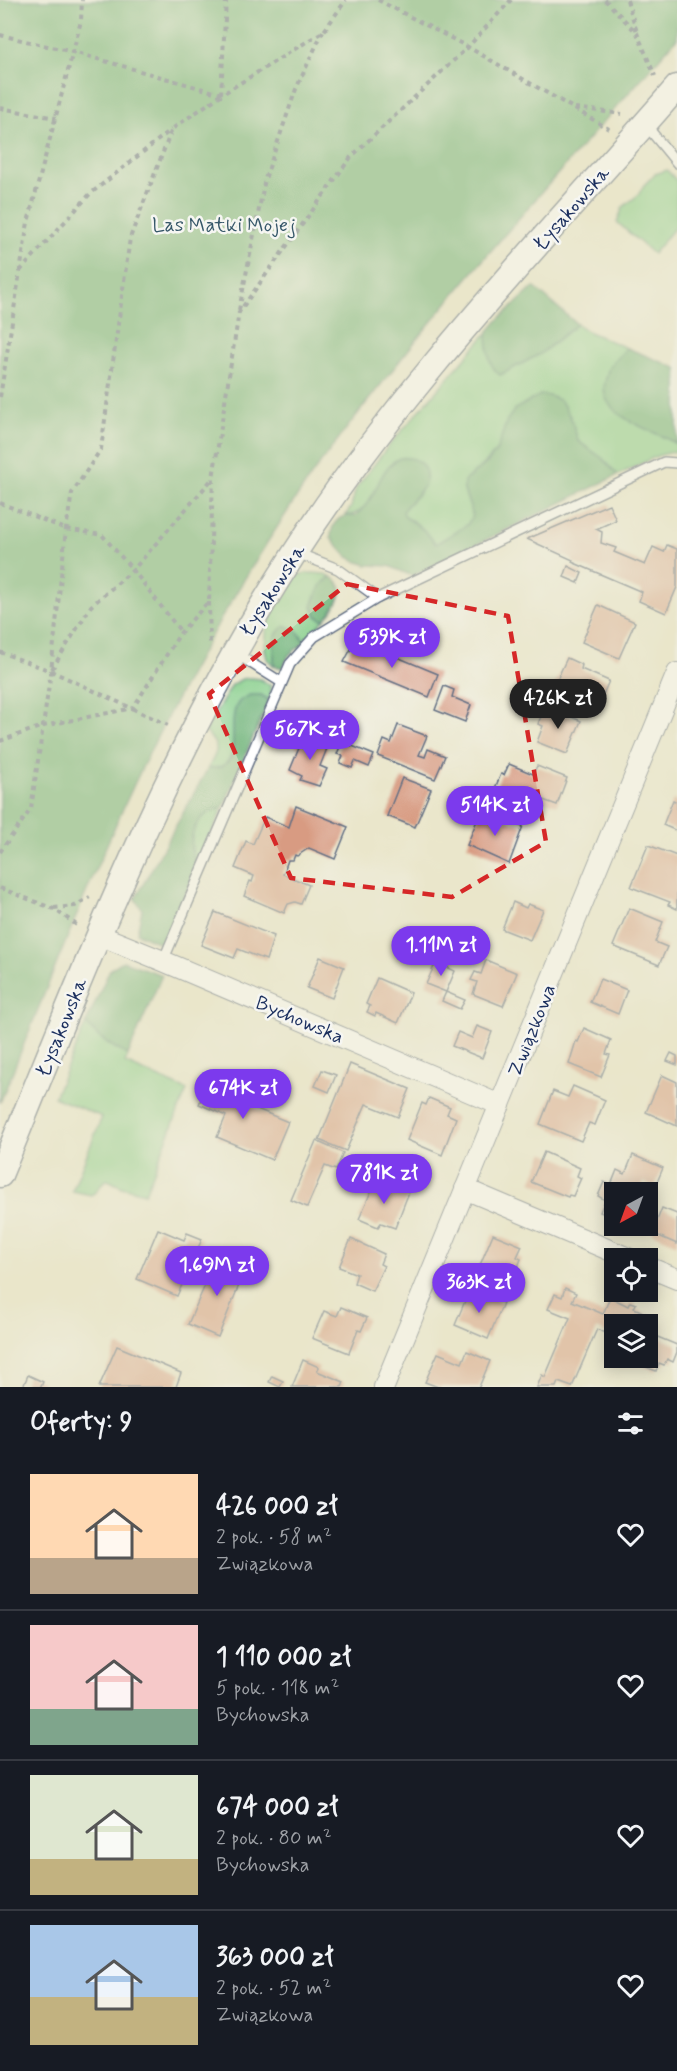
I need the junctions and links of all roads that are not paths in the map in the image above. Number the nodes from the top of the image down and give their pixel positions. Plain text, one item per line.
1 (677, 87) edge
2 (645, 124) junction
3 (677, 163) edge
4 (677, 463) edge
5 (295, 552) junction
6 (378, 598) junction
7 (234, 653) junction
8 (677, 672) edge
9 (281, 682) junction
10 (88, 931) junction
11 (163, 961) junction
12 (500, 1105) junction
13 (0, 1175) edge
14 (465, 1189) junction
15 (604, 1248) edge
16 (658, 1271) edge
17 (677, 1280) edge
18 (384, 1387) edge

1 - 2 street, Łysakowska
2 - 3 lane
2 - 5 street, Łysakowska
4 - 6 lane
5 - 6 lane
5 - 7 street, Łysakowska
6 - 9 lane
7 - 9 lane
7 - 10 street, Łysakowska
8 - 12 street, Związkowa
9 - 11 lane
10 - 11 street, Bychowska
10 - 13 street, Łysakowska
11 - 12 street, Bychowska
12 - 14 street, Związkowa
14 - 15 street
14 - 18 street, Związkowa
16 - 17 street

